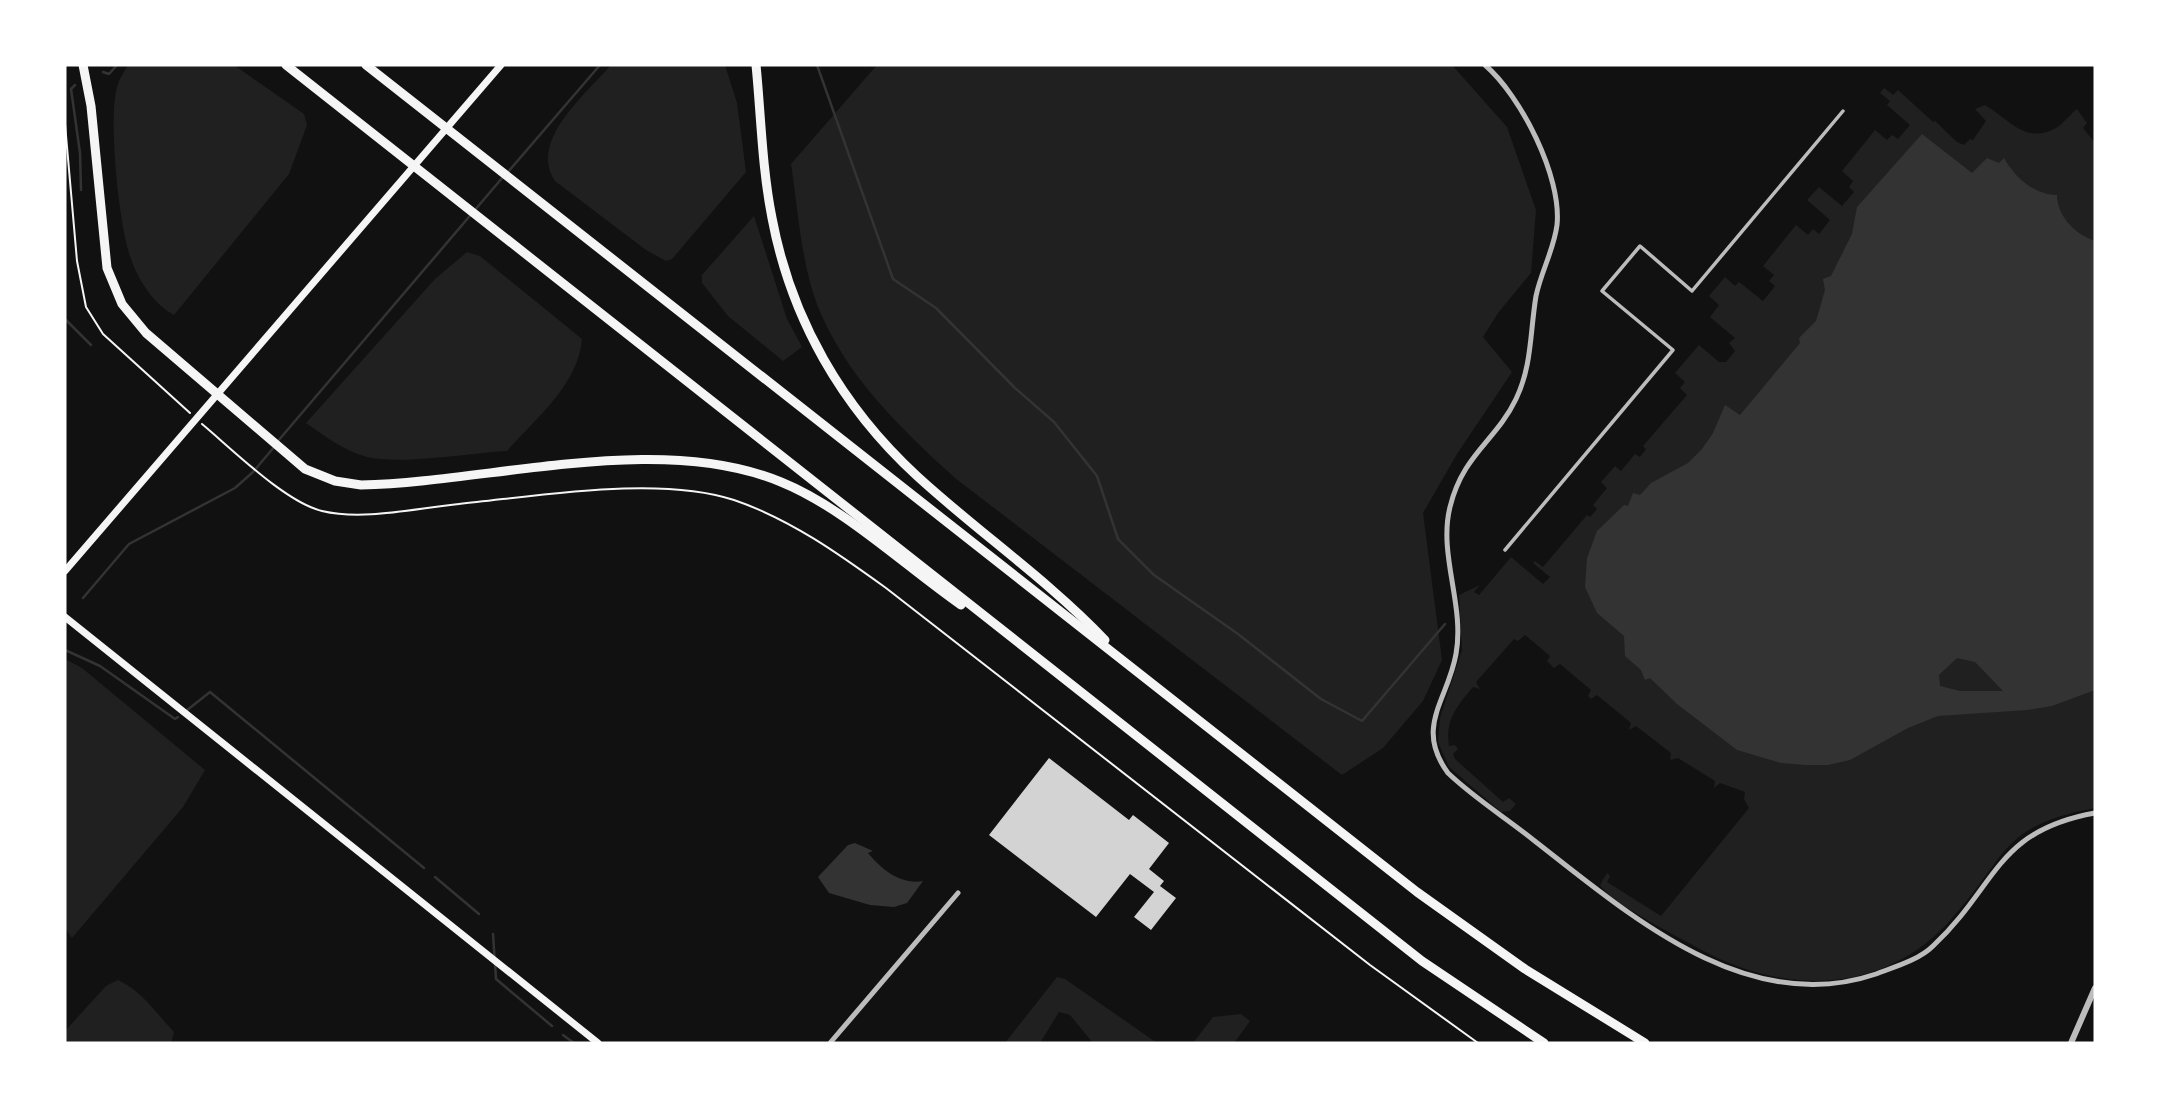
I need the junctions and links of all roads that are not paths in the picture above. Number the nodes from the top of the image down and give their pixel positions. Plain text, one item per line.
1 (83, 65) edge
2 (286, 65) edge
3 (366, 65) edge
4 (501, 65) edge
5 (756, 65) edge
6 (1485, 65) edge
7 (1843, 111) dead end
8 (217, 395) junction
9 (1505, 550) dead end
10 (65, 571) edge
11 (65, 617) edge
12 (1007, 634) junction
13 (1128, 664) junction
14 (2095, 813) edge
15 (958, 893) dead end
16 (2095, 988) edge
17 (598, 1043) edge
18 (830, 1043) edge
19 (1544, 1043) edge
20 (1645, 1043) edge
21 (2071, 1043) edge

1 - 8 highway
2 - 12 highway
3 - 13 highway
4 - 8 main road
5 - 13 highway
6 - 14 street
7 - 9 street
8 - 10 main road
8 - 12 highway
11 - 17 main road
12 - 19 highway
13 - 20 highway
15 - 18 street
16 - 21 street

